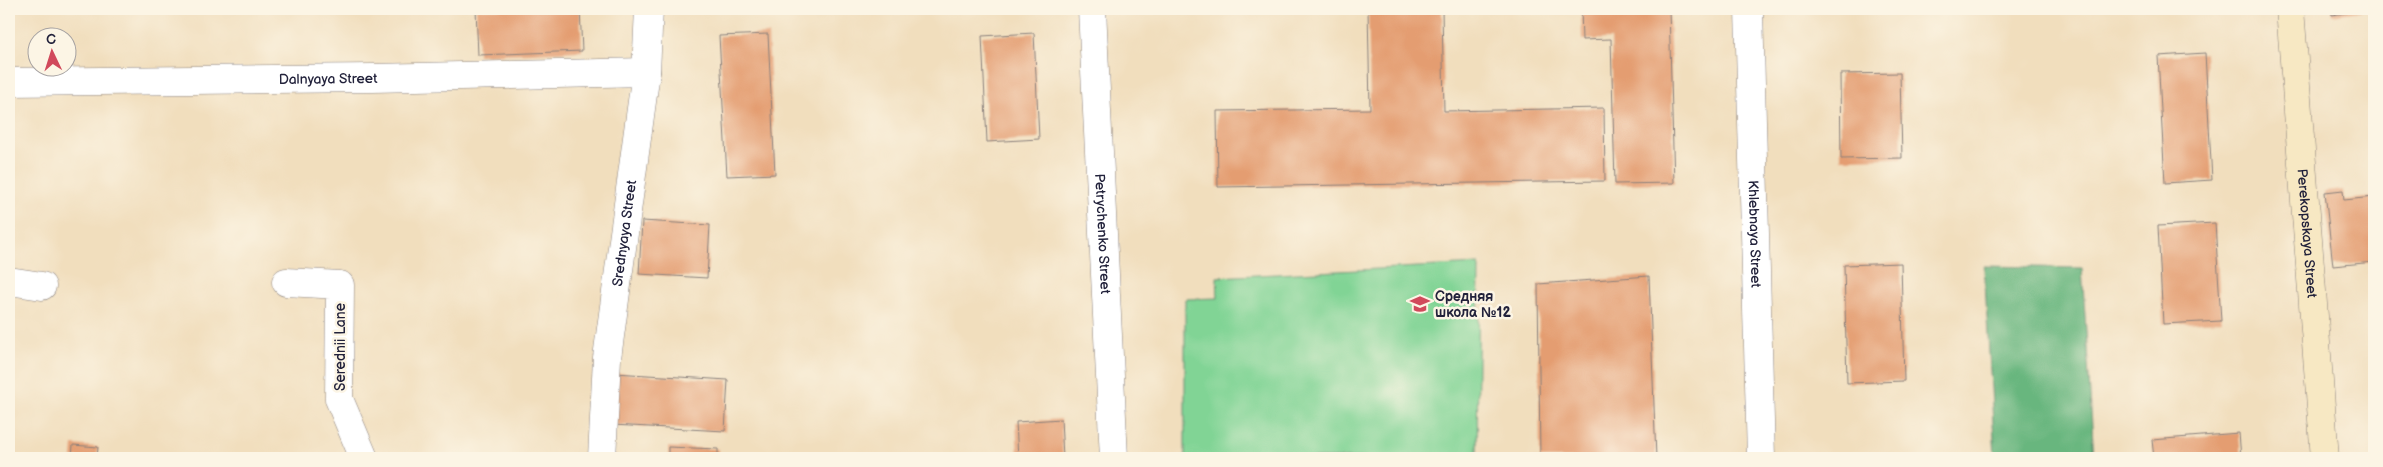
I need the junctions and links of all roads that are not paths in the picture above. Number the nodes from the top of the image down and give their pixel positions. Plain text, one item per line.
1 (649, 9) edge
2 (1092, 9) edge
3 (1749, 9) edge
4 (2290, 9) edge
5 (646, 72) junction
6 (9, 82) edge
7 (9, 281) edge
8 (286, 282) dead end
9 (42, 286) dead end
10 (364, 458) edge
11 (602, 458) edge
12 (1114, 458) edge
13 (1761, 458) edge
14 (2325, 458) edge

1 - 5 street, Srednyaya Street
2 - 12 street, Petrychenko Street
3 - 13 street, Khlebnaya Street
4 - 14 main road, Perekopskaya Street
5 - 6 street, Dalnyaya Street
5 - 11 street, Srednyaya Street
7 - 9 street
8 - 10 street, Serednii Lane

